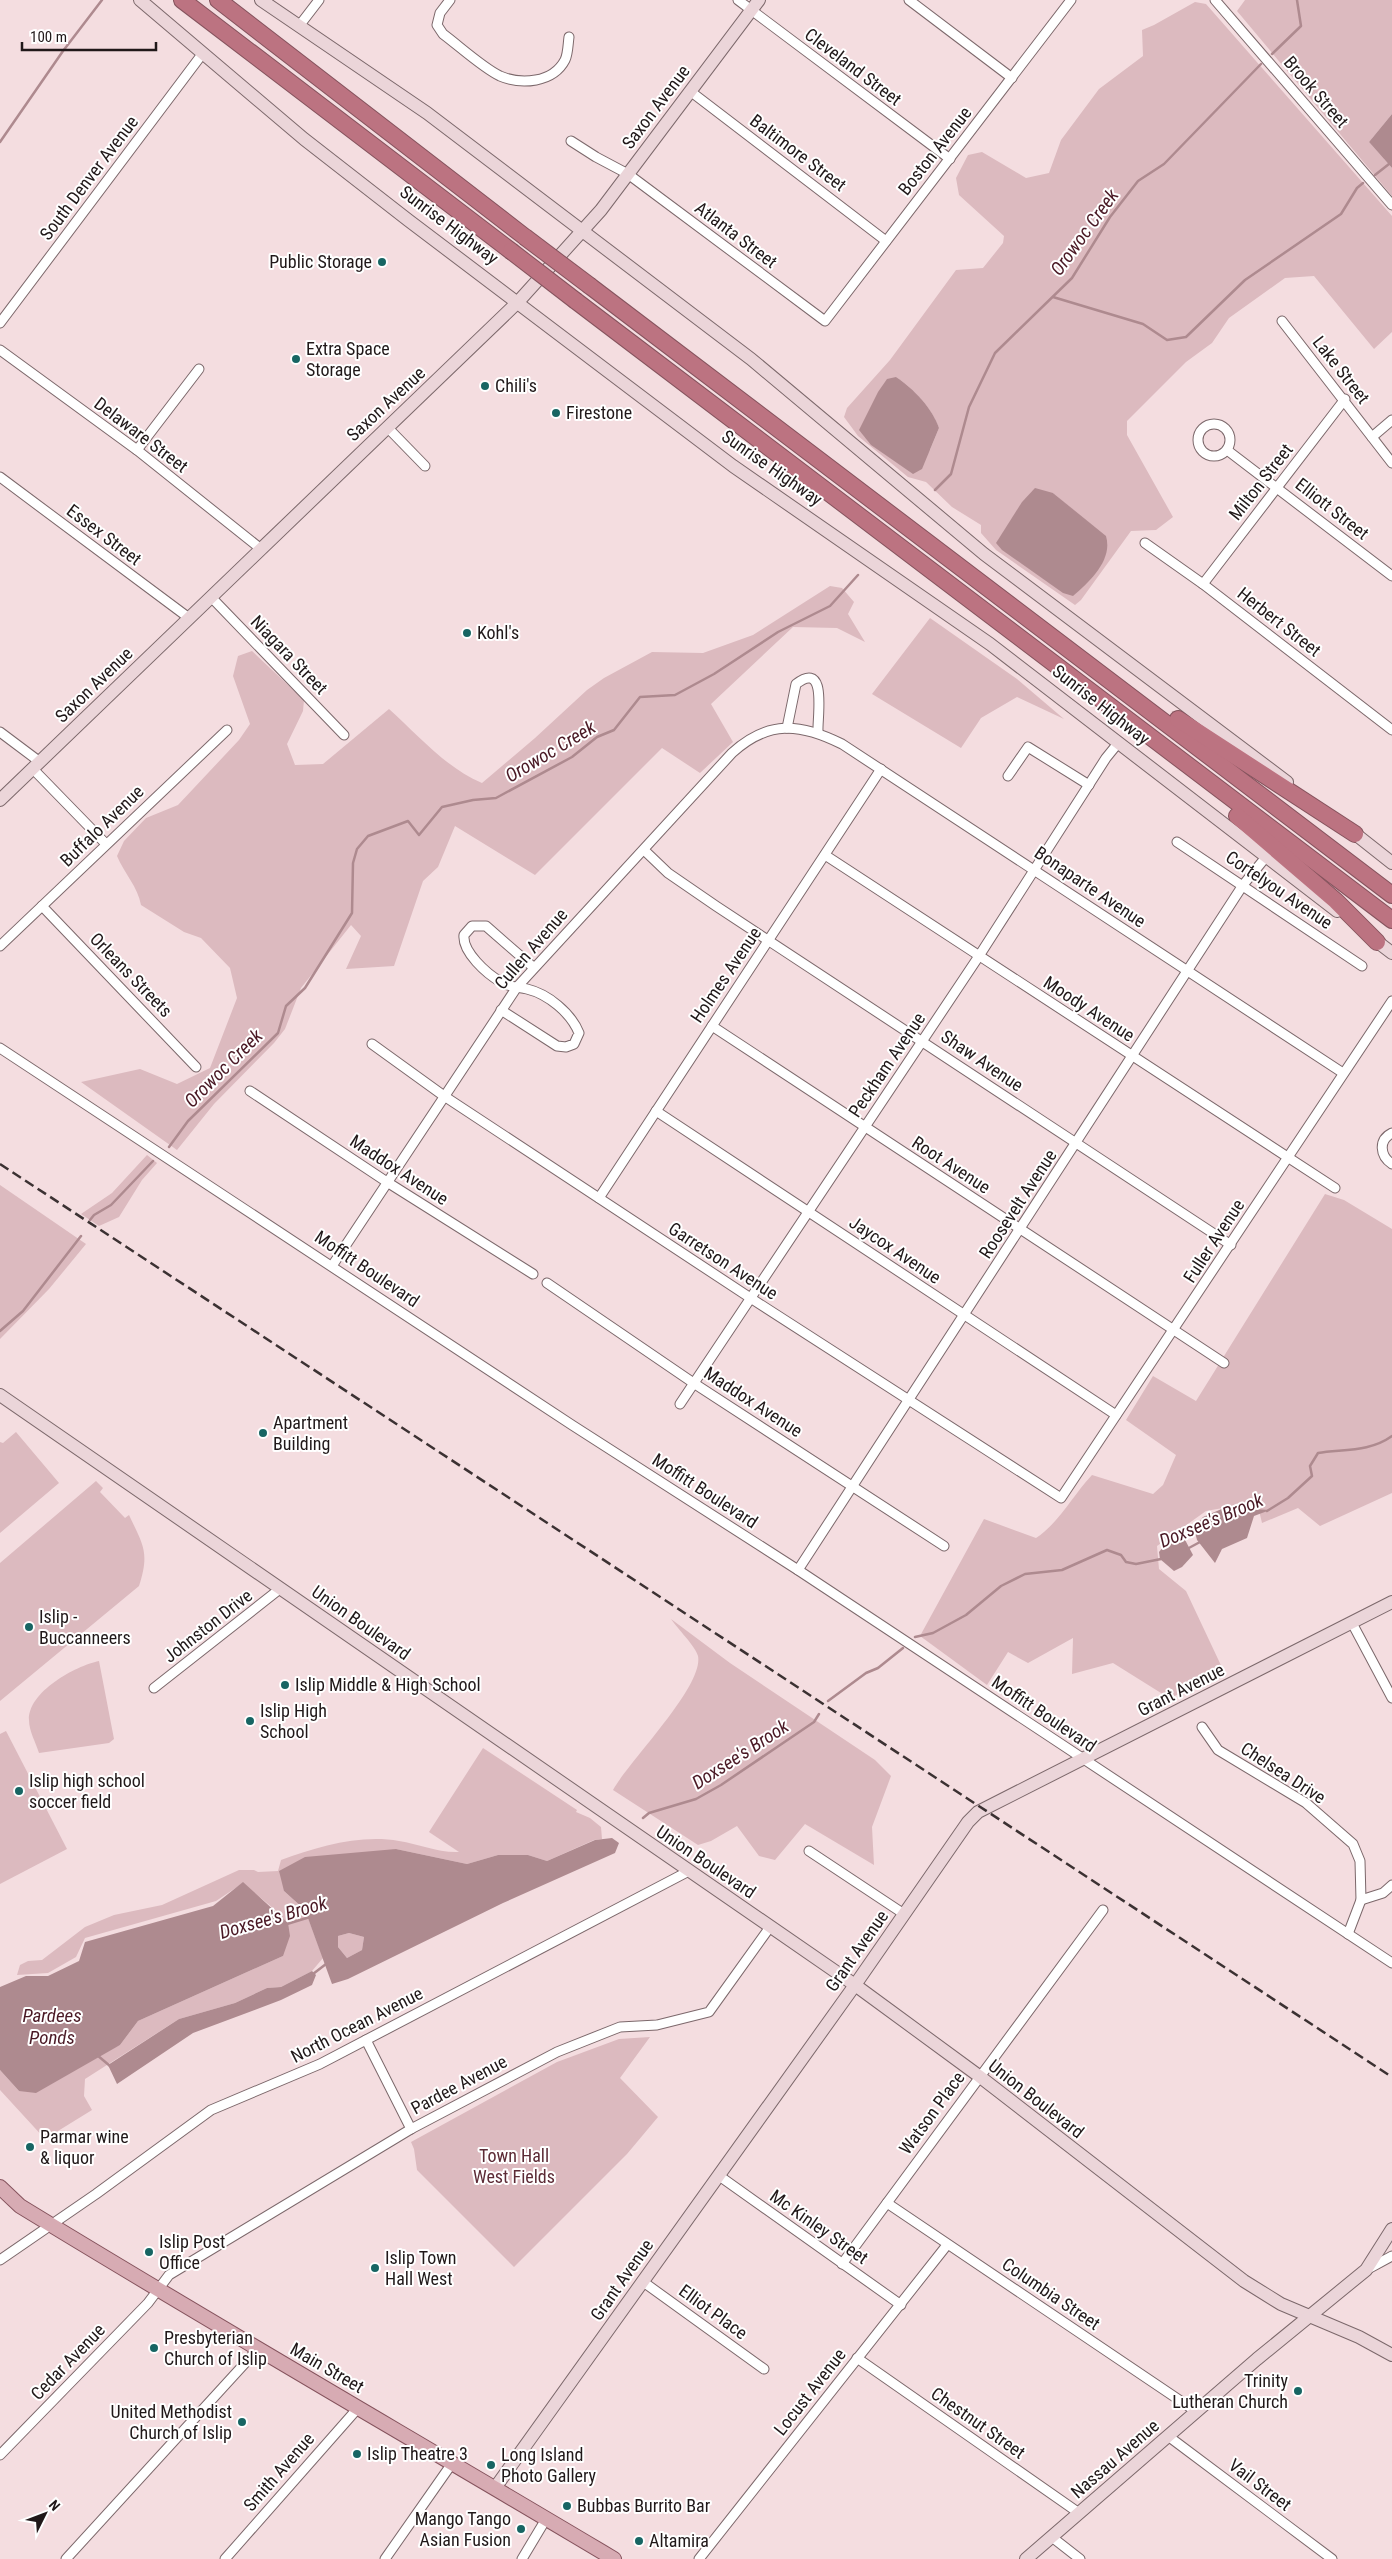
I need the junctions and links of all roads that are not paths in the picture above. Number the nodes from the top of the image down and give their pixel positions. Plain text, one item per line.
1 (140, 0) edge
2 (182, 0) edge
3 (218, 0) edge
4 (262, 0) edge
5 (319, 0) edge
6 (450, 0) edge
7 (738, 0) edge
8 (909, 0) edge
9 (1071, 0) edge
10 (1214, 0) edge
11 (755, 5) edge
12 (299, 26) junction
13 (569, 37) dead end
14 (204, 53) junction
15 (1012, 78) junction
16 (690, 90) junction
17 (571, 141) dead end
18 (950, 159) junction
19 (628, 174) junction
20 (1392, 206) edge
21 (583, 231) junction
22 (886, 241) junction
23 (518, 302) junction
24 (1282, 320) dead end
25 (825, 321) joint
26 (0, 323) edge
27 (0, 350) edge
28 (199, 369) dead end
29 (1345, 399) junction
30 (1392, 420) edge
31 (387, 427) junction
32 (1372, 437) junction
33 (137, 450) junction
34 (1227, 450) dead end
35 (1392, 463) edge
36 (425, 466) dead end
37 (0, 477) edge
38 (1277, 488) junction
39 (1144, 543) dead end
40 (261, 549) junction
41 (1392, 576) edge
42 (1203, 584) junction
43 (211, 597) junction
44 (189, 618) junction
45 (1110, 680) junction
46 (788, 728) junction
47 (227, 730) dead end
48 (1392, 730) edge
49 (0, 732) edge
50 (818, 732) junction
51 (344, 736) dead end
52 (1118, 742) junction
53 (36, 765) junction
54 (881, 769) junction
55 (1008, 776) dead end
56 (1211, 782) junction
57 (1089, 785) junction
58 (0, 800) edge
59 (1355, 834) junction
60 (1178, 842) dead end
61 (106, 844) junction
62 (644, 850) junction
63 (825, 855) junction
64 (1266, 857) junction
65 (1392, 863) edge
66 (1035, 871) junction
67 (1244, 885) junction
68 (1392, 895) edge
69 (42, 906) junction
70 (1392, 920) edge
71 (769, 941) junction
72 (1377, 942) junction
73 (0, 946) edge
74 (1392, 953) edge
75 (979, 956) junction
76 (1362, 966) dead end
77 (533, 967) junction
78 (1188, 972) junction
79 (517, 986) junction
80 (1392, 1001) edge
81 (501, 1010) junction
82 (712, 1026) junction
83 (923, 1041) junction
84 (372, 1044) dead end
85 (0, 1048) edge
86 (1133, 1057) junction
87 (196, 1066) dead end
88 (1343, 1073) junction
89 (250, 1091) dead end
90 (444, 1096) junction
91 (656, 1111) junction
92 (865, 1128) junction
93 (1392, 1133) edge
94 (1076, 1144) junction
95 (1288, 1158) junction
96 (1392, 1164) edge
97 (387, 1182) junction
98 (1335, 1188) dead end
99 (599, 1198) junction
100 (809, 1212) junction
101 (1021, 1230) junction
102 (1231, 1245) junction
103 (332, 1266) junction
104 (533, 1274) dead end
105 (547, 1282) dead end
106 (752, 1299) junction
107 (964, 1315) junction
108 (1174, 1331) junction
109 (1224, 1363) dead end
110 (695, 1384) junction
111 (0, 1395) edge
112 (907, 1400) junction
113 (680, 1404) dead end
114 (1116, 1415) junction
115 (852, 1486) junction
116 (1061, 1498) joint
117 (944, 1546) dead end
118 (798, 1570) junction
119 (281, 1588) junction
120 (1392, 1602) edge
121 (1352, 1622) junction
122 (154, 1688) dead end
123 (1392, 1698) edge
124 (1202, 1727) dead end
125 (1082, 1760) junction
126 (809, 1851) dead end
127 (689, 1871) junction
128 (1392, 1885) edge
129 (1361, 1900) junction
130 (1103, 1910) dead end
131 (904, 1914) junction
132 (770, 1927) junction
133 (1348, 1934) junction
134 (1392, 1963) edge
135 (855, 1985) junction
136 (366, 2040) junction
137 (979, 2076) junction
138 (411, 2129) junction
139 (718, 2175) junction
140 (0, 2187) edge
141 (887, 2202) junction
142 (51, 2226) junction
143 (1391, 2234) edge
144 (947, 2245) junction
145 (1392, 2256) edge
146 (0, 2260) edge
147 (842, 2264) junction
148 (1366, 2270) junction
149 (642, 2281) junction
150 (157, 2290) junction
151 (901, 2305) junction
152 (1310, 2316) junction
153 (258, 2349) junction
154 (1392, 2355) edge
155 (857, 2358) junction
156 (764, 2369) dead end
157 (358, 2408) junction
158 (1197, 2412) junction
159 (1168, 2436) junction
160 (0, 2455) edge
161 (453, 2462) junction
162 (495, 2488) junction
163 (1079, 2513) junction
164 (546, 2519) junction
165 (1052, 2538) junction
166 (66, 2559) edge
167 (225, 2559) edge
168 (385, 2559) edge
169 (522, 2559) edge
170 (614, 2559) edge
171 (699, 2559) edge
172 (1026, 2559) edge
173 (1080, 2559) edge
174 (1332, 2559) edge

1 - 14 main road, Sunrise Highway
2 - 56 highway, Sunrise Highway, bridge
3 - 45 highway, Sunrise Highway, bridge
4 - 12 main road
5 - 12 street
6 - 13 street
7 - 11 street, Cleveland Street
8 - 15 street
9 - 15 street, Boston Avenue
10 - 20 street, Brook Street
11 - 16 main road, Saxon Avenue
11 - 18 street, Cleveland Street
12 - 21 main road
14 - 23 main road, Sunrise Highway
14 - 26 street, South Denver Avenue
15 - 18 street, Boston Avenue
16 - 19 main road, Saxon Avenue
16 - 22 street, Baltimore Street
17 - 19 street, Atlanta Street
18 - 22 street, Boston Avenue
19 - 21 main road, Saxon Avenue
19 - 25 street, Atlanta Street
21 - 23 main road, Saxon Avenue
21 - 59 main road
22 - 25 street, Boston Avenue
23 - 31 main road, Saxon Avenue
23 - 52 main road, Sunrise Highway
24 - 29 street, Lake Street
27 - 33 street, Delaware Street
28 - 33 street
29 - 32 street, Lake Street
29 - 38 street, Milton Street
30 - 32 street
31 - 36 street
31 - 40 main road, Saxon Avenue
32 - 35 street, Lake Street
33 - 40 street, Delaware Street
34 - 38 street, Elliott Street
37 - 44 street, Essex Street
38 - 41 street, Elliott Street
38 - 42 street, Milton Street
39 - 42 street, Herbert Street
40 - 43 main road, Saxon Avenue
42 - 48 street, Herbert Street
43 - 44 main road, Saxon Avenue
43 - 51 street, Niagara Street
44 - 53 main road, Saxon Avenue
45 - 59 highway
45 - 68 highway, Sunrise Highway
46 - 50 street, Cullen Avenue
46 - 50 street
46 - 62 street, Cullen Avenue
47 - 61 street, Buffalo Avenue
49 - 53 street
50 - 54 street, Bonaparte Avenue
52 - 57 street, Peckham Avenue
52 - 64 main road, Sunrise Highway
53 - 58 main road, Saxon Avenue
53 - 61 street
54 - 63 street, Holmes Avenue
54 - 66 street, Bonaparte Avenue
55 - 57 street
56 - 70 highway, Sunrise Highway
56 - 72 highway
57 - 66 street, Peckham Avenue
59 - 65 main road
60 - 67 street, Cortelyou Avenue
61 - 69 street, Buffalo Avenue
62 - 71 street, Shaw Avenue
62 - 77 street, Cullen Avenue
63 - 71 street, Holmes Avenue
63 - 75 street, Moody Avenue
64 - 67 street, Roosevelt Avenue
64 - 72 main road, Sunrise Highway
66 - 75 street, Peckham Avenue
66 - 78 street, Bonaparte Avenue
67 - 76 street, Cortelyou Avenue
67 - 78 street, Roosevelt Avenue
69 - 73 street, Buffalo Avenue
69 - 87 street, Orleans Streets
71 - 82 street, Holmes Avenue
71 - 83 street, Shaw Avenue
72 - 74 main road, Sunrise Highway
75 - 83 street, Peckham Avenue
75 - 86 street, Moody Avenue
77 - 79 street, Cullen Avenue
77 - 79 street
78 - 86 street, Roosevelt Avenue
78 - 88 street, Bonaparte Avenue
79 - 81 street, Cullen Avenue
79 - 81 street
80 - 88 street, Fuller Avenue
81 - 90 street, Cullen Avenue
82 - 91 street, Holmes Avenue
82 - 92 street, Root Avenue
83 - 92 street, Peckham Avenue
83 - 94 street, Shaw Avenue
84 - 90 street, Garretson Avenue
85 - 103 street, Moffitt Boulevard
86 - 94 street, Roosevelt Avenue
86 - 95 street, Moody Avenue
88 - 95 street, Fuller Avenue
89 - 97 street, Maddox Avenue
90 - 97 street, Cullen Avenue
90 - 99 street, Garretson Avenue
91 - 99 street, Holmes Avenue
91 - 100 street, Jaycox Avenue
92 - 100 street, Peckham Avenue
92 - 101 street, Root Avenue
93 - 96 street
94 - 101 street, Roosevelt Avenue
94 - 102 street, Shaw Avenue
95 - 98 street, Moody Avenue
95 - 102 street, Fuller Avenue
97 - 103 street, Cullen Avenue
97 - 104 street, Maddox Avenue
99 - 106 street, Garretson Avenue
100 - 106 street, Peckham Avenue
100 - 107 street, Jaycox Avenue
101 - 107 street, Roosevelt Avenue
101 - 108 street, Root Avenue
102 - 108 street, Fuller Avenue
103 - 118 street, Moffitt Boulevard
105 - 110 street, Maddox Avenue
106 - 110 street, Peckham Avenue
106 - 112 street, Garretson Avenue
107 - 112 street, Roosevelt Avenue
107 - 114 street, Jaycox Avenue
108 - 109 street, Root Avenue
108 - 114 street, Fuller Avenue
110 - 113 street, Peckham Avenue
110 - 115 street, Maddox Avenue
111 - 119 main road, Union Boulevard
112 - 115 street, Roosevelt Avenue
112 - 116 street, Garretson Avenue
114 - 116 street, Fuller Avenue
115 - 117 street, Maddox Avenue
115 - 118 street, Roosevelt Avenue
118 - 125 street, Moffitt Boulevard
119 - 122 street, Johnston Drive
119 - 127 main road, Union Boulevard
120 - 121 main road, Grant Avenue
121 - 123 street
121 - 125 main road, Grant Avenue
124 - 129 street, Chelsea Drive
125 - 131 main road, Grant Avenue
125 - 133 street, Moffitt Boulevard
126 - 131 street
127 - 132 main road, Union Boulevard
127 - 136 street, North Ocean Avenue
128 - 129 street
129 - 133 street, Chelsea Drive
130 - 137 street, Watson Place
131 - 135 main road, Grant Avenue
132 - 135 main road, Union Boulevard
132 - 138 street, Pardee Avenue
133 - 134 street, Moffitt Boulevard
135 - 137 main road, Union Boulevard
135 - 139 main road, Grant Avenue
136 - 138 street
136 - 142 street, North Ocean Avenue
137 - 141 street, Watson Place
137 - 152 main road, Union Boulevard
138 - 150 street, Pardee Avenue
139 - 147 street, Mc Kinley Street
139 - 149 main road, Grant Avenue
140 - 142 main road, Main Street
141 - 144 street, Columbia Street
141 - 147 street, Watson Place
142 - 146 street, North Ocean Avenue
142 - 150 main road, Main Street
143 - 148 main road, Nassau Avenue
144 - 151 street, Locust Avenue
144 - 158 street, Columbia Street
145 - 148 street, Nassau Avenue
147 - 151 street, Mc Kinley Street
148 - 152 main road, Nassau Avenue
149 - 156 street, Elliot Place
149 - 162 main road, Grant Avenue
150 - 153 main road, Main Street
150 - 160 street, Cedar Avenue
151 - 155 street, Locust Avenue
152 - 154 main road, Union Boulevard
152 - 158 main road, Nassau Avenue
153 - 157 main road, Main Street
153 - 166 street
155 - 163 street, Chestnut Street
155 - 171 street, Locust Avenue
157 - 161 main road, Main Street
157 - 167 street, Smith Avenue
158 - 159 main road, Nassau Avenue
159 - 163 main road, Nassau Avenue
159 - 174 street, Vail Street
161 - 162 main road, Main Street
161 - 168 street
162 - 164 main road, Main Street
163 - 165 main road, Nassau Avenue
164 - 169 street
164 - 170 main road, Main Street
165 - 172 main road, Nassau Avenue
165 - 173 street

